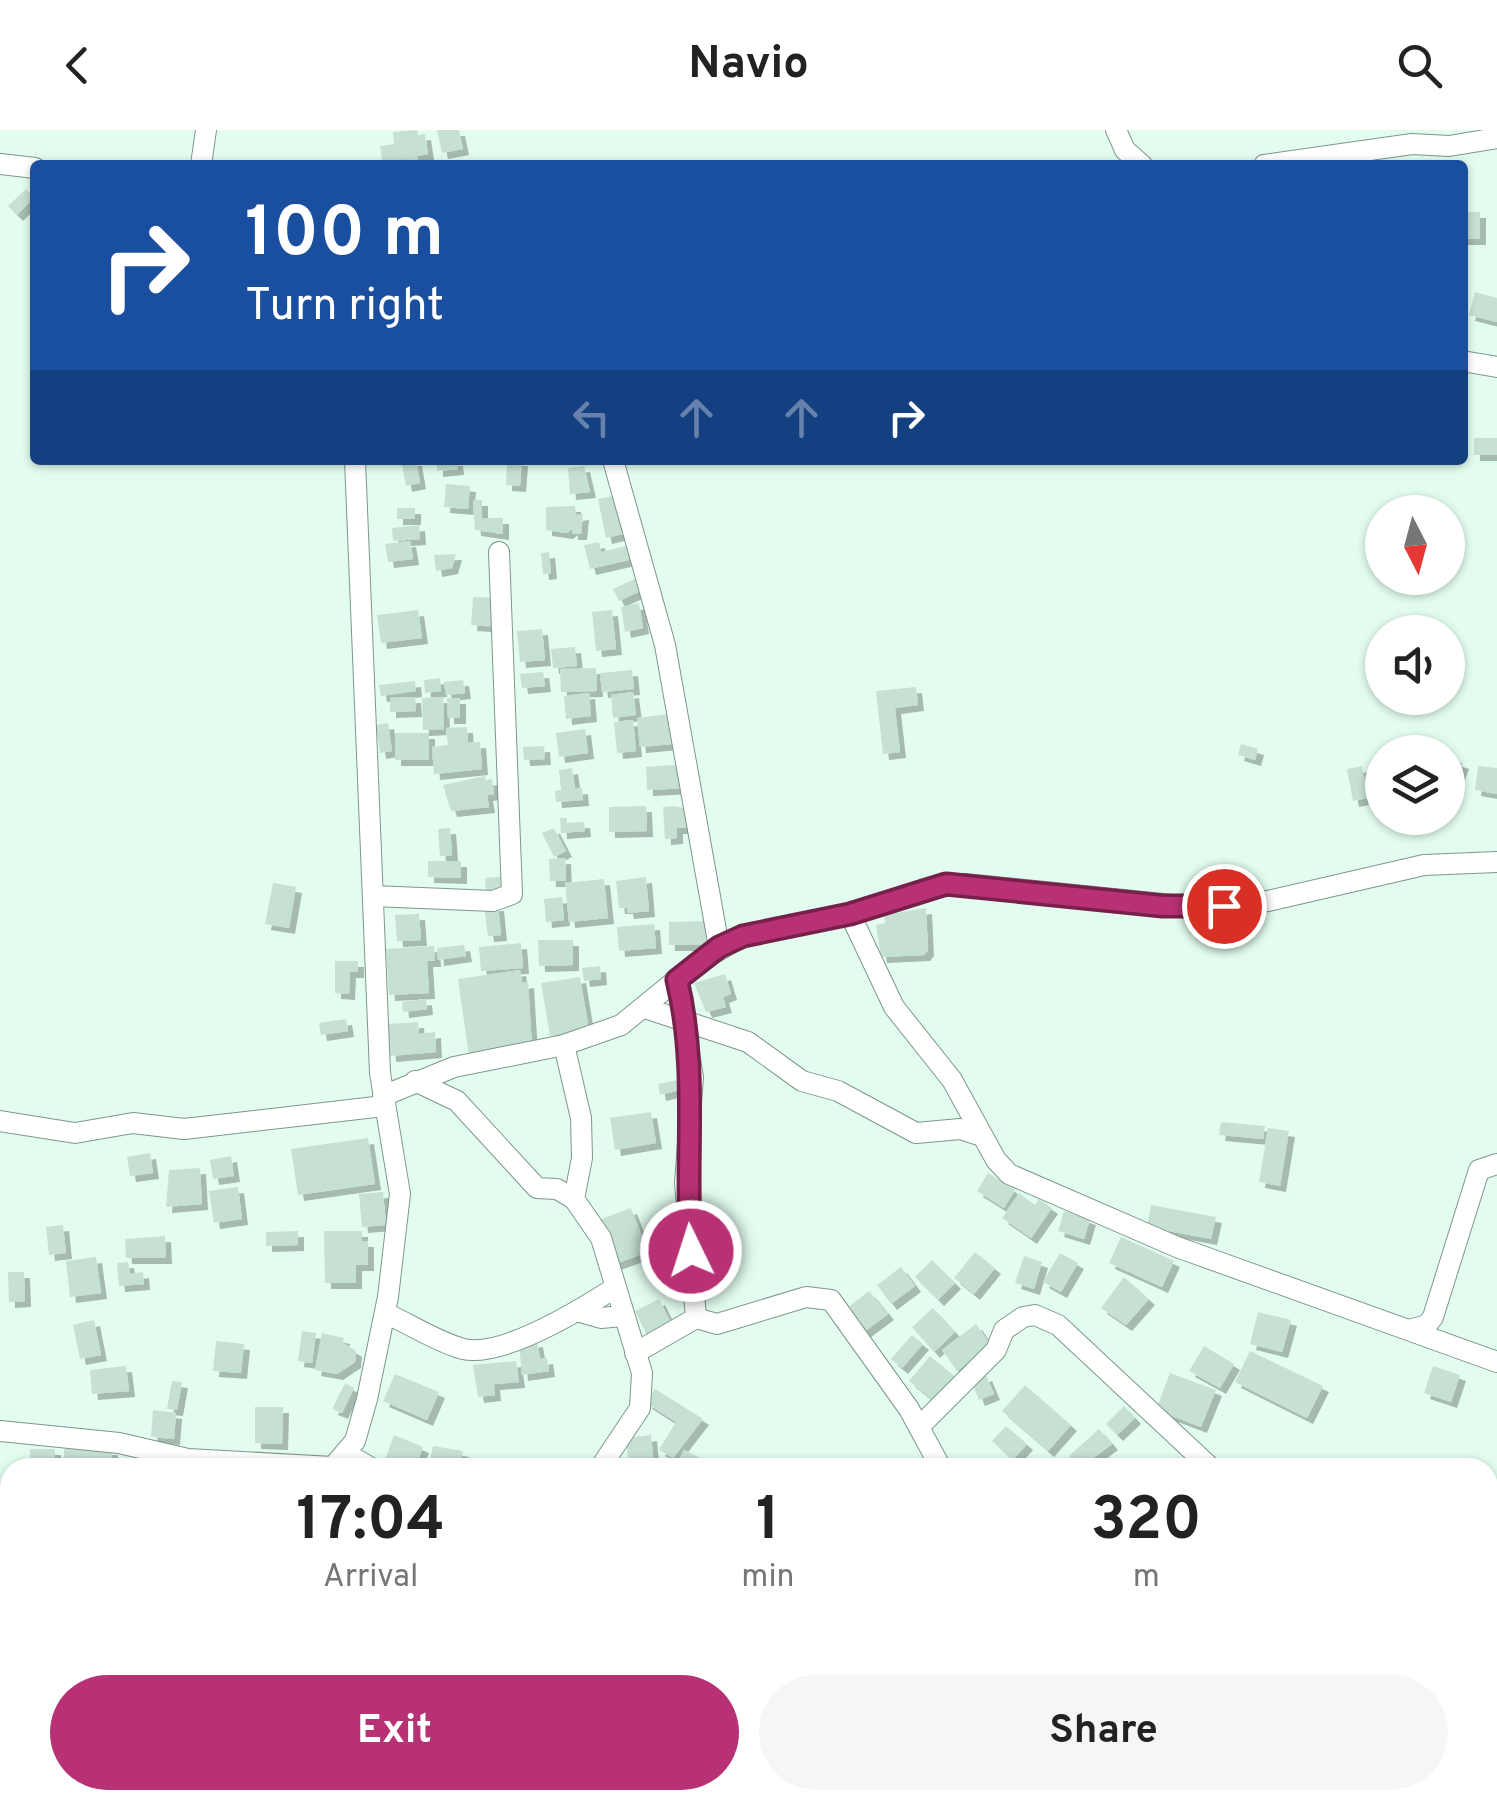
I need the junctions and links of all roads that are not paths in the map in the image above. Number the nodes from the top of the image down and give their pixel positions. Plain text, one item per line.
1 (206, 130) edge
2 (1116, 130) edge
3 (1475, 136) edge
4 (1497, 138) edge
5 (1448, 155) edge
6 (202, 160) edge
7 (1136, 160) edge
8 (1299, 160) edge
9 (0, 164) edge
10 (30, 167) edge
11 (1468, 362) edge
12 (1497, 367) edge
13 (355, 465) edge
14 (614, 465) edge
15 (499, 552) dead end
16 (1497, 862) edge
17 (373, 896) junction
18 (850, 914) junction
19 (719, 947) junction
20 (677, 980) junction
21 (645, 1008) junction
22 (687, 1021) junction
23 (564, 1045) junction
24 (415, 1081) junction
25 (383, 1101) junction
26 (0, 1121) edge
27 (982, 1136) junction
28 (1497, 1164) edge
29 (574, 1199) junction
30 (613, 1289) junction
31 (577, 1311) junction
32 (385, 1313) junction
33 (622, 1316) junction
34 (696, 1318) junction
35 (1410, 1330) junction
36 (635, 1353) junction
37 (1497, 1362) edge
38 (918, 1427) junction
39 (0, 1431) edge
40 (184, 1458) edge
41 (340, 1458) edge
42 (607, 1458) edge
43 (935, 1458) edge
44 (1200, 1458) edge

1 - 6 street
2 - 7 street
3 - 4 street
3 - 5 street
5 - 8 street
9 - 10 street
11 - 12 street
13 - 17 street
14 - 19 street
15 - 17 street
16 - 18 street
17 - 25 street
18 - 19 street
18 - 27 street
19 - 20 street
20 - 21 street
20 - 22 street
21 - 22 street
21 - 23 street
22 - 27 street
22 - 34 street
23 - 24 street
23 - 29 street
24 - 25 street
24 - 29 street
25 - 26 street
25 - 32 street
27 - 35 street
28 - 35 street
29 - 30 street
30 - 31 street
30 - 33 street
31 - 32 street
31 - 33 street
32 - 41 street
33 - 36 street
34 - 36 street
34 - 38 street
35 - 37 street
36 - 42 street
38 - 43 street
38 - 44 street
39 - 40 street

